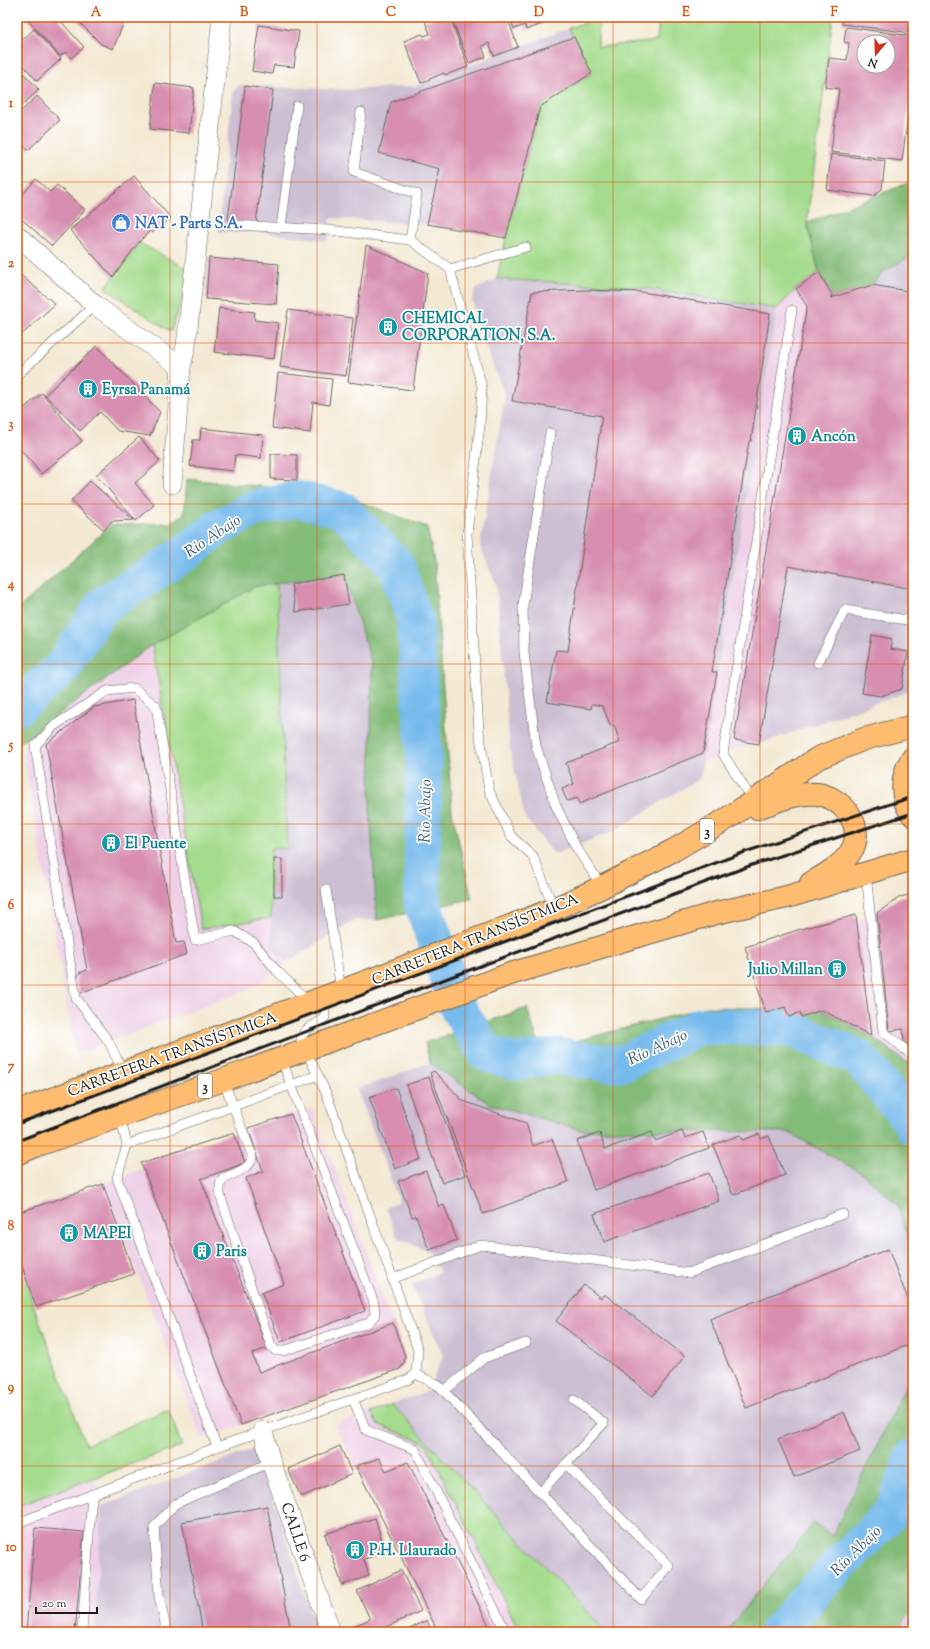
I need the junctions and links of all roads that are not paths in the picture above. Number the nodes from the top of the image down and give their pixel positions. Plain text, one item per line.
1 (222, 17) edge
2 (297, 106) dead end
3 (361, 112) dead end
4 (233, 225) dead end
5 (281, 227) junction
6 (17, 235) edge
7 (410, 240) junction
8 (526, 247) dead end
9 (450, 269) junction
10 (95, 305) junction
11 (792, 310) dead end
12 (181, 367) junction
13 (17, 376) edge
14 (550, 433) dead end
15 (172, 484) dead end
16 (913, 621) edge
17 (818, 664) dead end
18 (913, 726) edge
19 (913, 758) edge
20 (753, 801) junction
21 (913, 815) edge
22 (728, 818) junction
23 (913, 859) edge
24 (866, 874) junction
25 (602, 887) junction
26 (326, 889) dead end
27 (787, 897) junction
28 (554, 909) junction
29 (325, 997) junction
30 (305, 1049) junction
31 (913, 1056) edge
32 (281, 1058) junction
33 (123, 1072) junction
34 (318, 1075) junction
35 (223, 1080) junction
36 (292, 1085) junction
37 (233, 1106) junction
38 (17, 1112) edge
39 (120, 1116) junction
40 (127, 1145) junction
41 (17, 1154) edge
42 (843, 1214) dead end
43 (392, 1278) junction
44 (526, 1343) dead end
45 (416, 1374) junction
46 (444, 1390) junction
47 (353, 1399) junction
48 (574, 1400) dead end
49 (263, 1431) junction
50 (217, 1447) junction
51 (271, 1462) junction
52 (566, 1464) junction
53 (540, 1492) junction
54 (92, 1494) junction
55 (17, 1550) edge
56 (82, 1632) edge
57 (167, 1632) edge
58 (331, 1632) edge
59 (506, 1632) edge

1 - 12 street
2 - 5 lane
3 - 7 lane
4 - 5 lane
5 - 7 lane
6 - 10 street
7 - 9 lane
8 - 9 lane
9 - 28 lane
10 - 12 street
10 - 13 lane
11 - 20 lane
12 - 15 street
14 - 25 lane
16 - 17 lane
18 - 20 main road, CARRETERA TRANSÍSTMICA / 3
19 - 21 main road
20 - 22 main road, CARRETERA TRANSÍSTMICA / 3
22 - 25 main road, CARRETERA TRANSÍSTMICA / 3
22 - 27 main road
23 - 24 main road, 3
24 - 27 main road, 3
24 - 31 lane
25 - 28 main road, CARRETERA TRANSÍSTMICA / 3
26 - 29 lane
27 - 30 main road, 3
28 - 29 main road, CARRETERA TRANSÍSTMICA / 3
29 - 30 lane
29 - 33 main road, CARRETERA TRANSÍSTMICA / 3
29 - 33 lane
30 - 32 main road, 3
30 - 34 lane
32 - 35 main road, 3
32 - 36 lane
33 - 38 main road, CARRETERA TRANSÍSTMICA / 3
34 - 36 lane
34 - 43 lane
35 - 37 lane
35 - 39 main road, 3
36 - 37 lane
36 - 37 lane
37 - 40 lane
39 - 40 lane
39 - 41 main road, 3
40 - 50 lane
42 - 43 lane
43 - 45 lane
44 - 46 lane
45 - 46 lane
45 - 47 lane
46 - 53 lane
47 - 49 lane
47 - 59 lane
48 - 52 lane
49 - 50 lane
49 - 51 street, CALLE 6
50 - 54 lane
51 - 57 lane
51 - 58 street, CALLE 6
52 - 53 lane
52 - 53 lane
54 - 55 lane
54 - 56 lane

